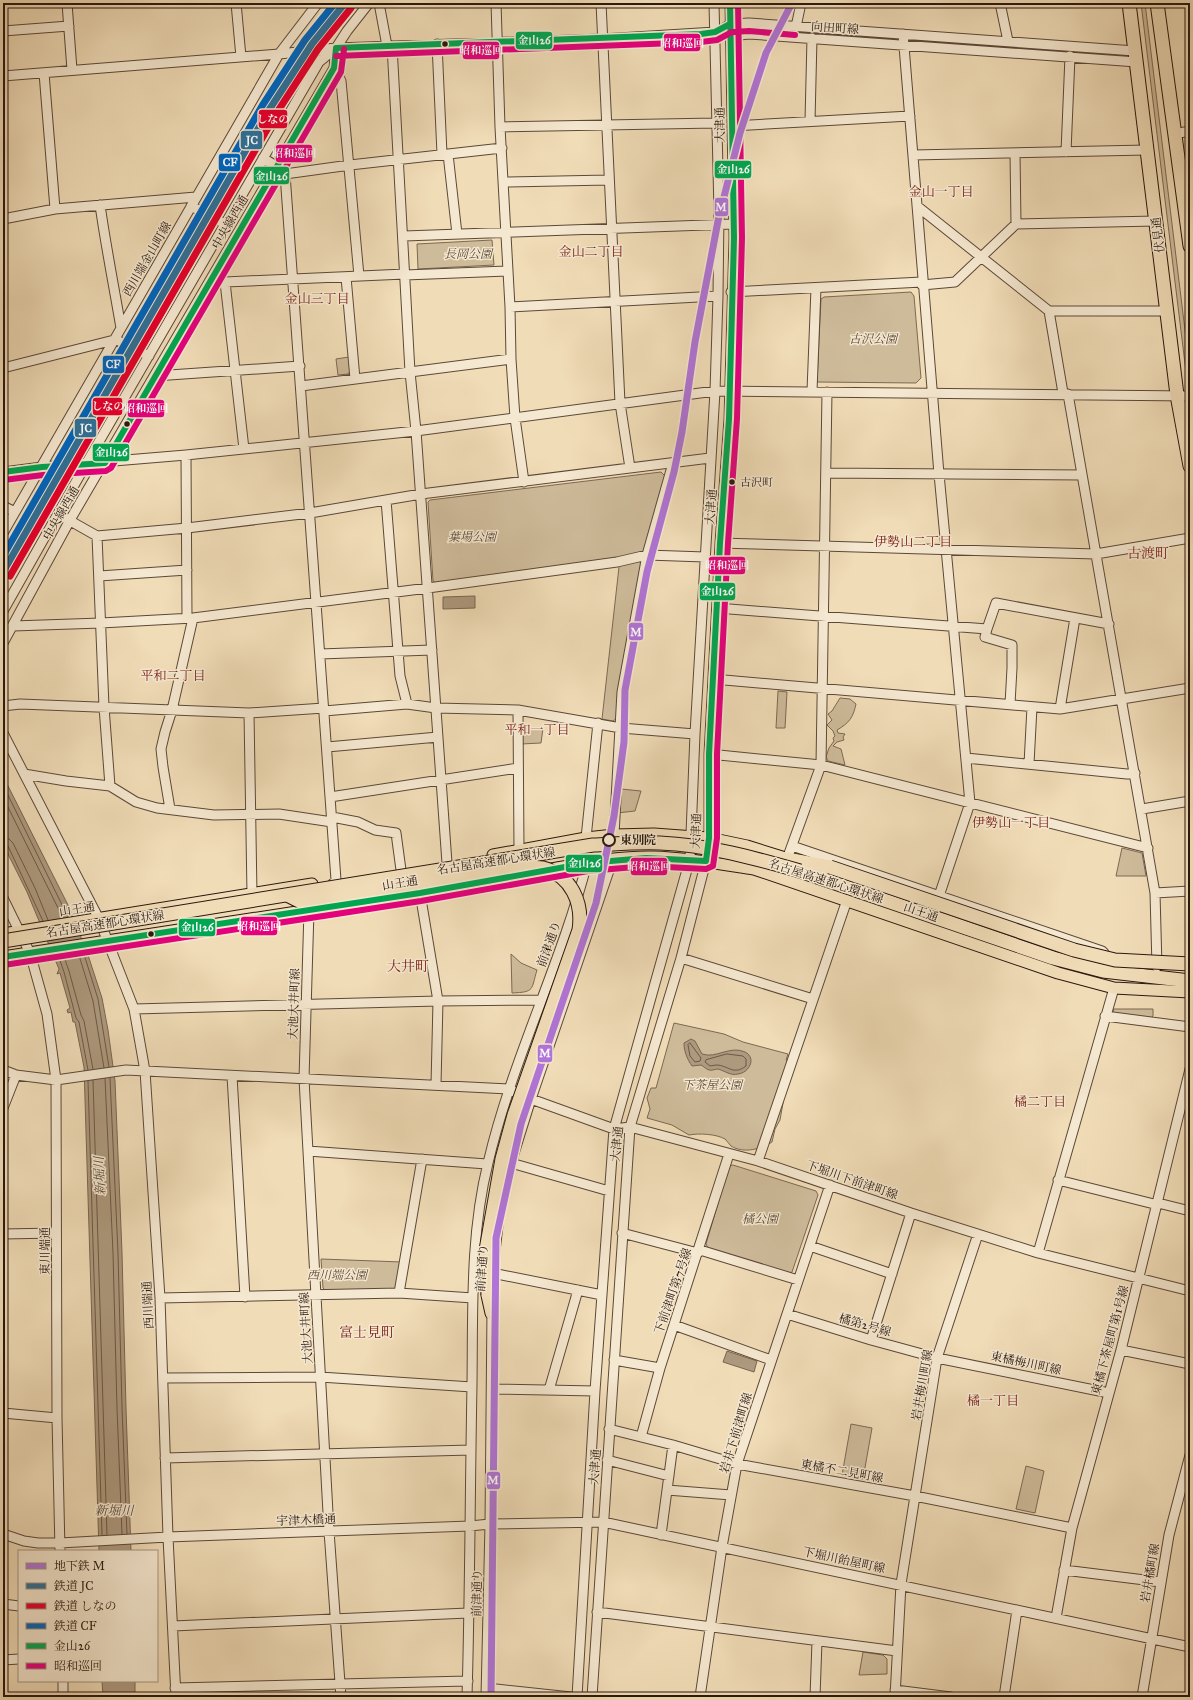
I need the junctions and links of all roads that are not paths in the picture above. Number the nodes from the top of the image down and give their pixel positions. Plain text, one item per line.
1 (67, 3) edge
2 (236, 3) edge
3 (318, 3) edge
4 (369, 3) edge
5 (380, 3) edge
6 (496, 3) edge
7 (601, 3) edge
8 (714, 3) edge
9 (730, 3) edge
10 (801, 3) edge
11 (1000, 3) edge
12 (1129, 3) edge
13 (1157, 3) edge
14 (730, 24) junction
15 (69, 26) junction
16 (796, 27) junction
17 (3, 31) edge
18 (715, 32) junction
19 (903, 34) junction
20 (731, 36) junction
21 (812, 38) junction
22 (602, 39) junction
23 (1008, 41) junction
24 (498, 42) junction
25 (437, 44) junction
26 (904, 44) junction
27 (390, 46) junction
28 (336, 48) junction
29 (279, 54) junction
30 (1070, 56) junction
31 (1136, 56) junction
32 (241, 57) junction
33 (334, 68) junction
34 (72, 70) junction
35 (44, 73) junction
36 (3, 76) edge
37 (910, 116) junction
38 (810, 121) junction
39 (716, 123) junction
40 (606, 125) junction
41 (732, 126) junction
42 (500, 127) junction
43 (1190, 131) edge
44 (1174, 134) junction
45 (502, 148) junction
46 (1147, 150) junction
47 (1066, 152) junction
48 (1015, 153) junction
49 (445, 154) junction
50 (913, 155) junction
51 (263, 158) junction
52 (399, 159) junction
53 (350, 165) junction
54 (276, 166) junction
55 (285, 174) junction
56 (609, 180) junction
57 (504, 182) junction
58 (196, 197) junction
59 (100, 206) junction
60 (191, 206) junction
61 (917, 206) junction
62 (55, 210) junction
63 (3, 219) edge
64 (1156, 221) junction
65 (225, 224) junction
66 (719, 224) junction
67 (734, 224) junction
68 (1016, 224) junction
69 (611, 229) junction
70 (506, 233) junction
71 (457, 234) junction
72 (404, 236) junction
73 (1190, 246) edge
74 (982, 258) junction
75 (507, 271) junction
76 (405, 274) junction
77 (213, 276) junction
78 (359, 276) junction
79 (346, 277) junction
80 (294, 280) junction
81 (225, 282) junction
82 (922, 284) junction
83 (816, 288) junction
84 (732, 292) junction
85 (718, 296) junction
86 (615, 302) junction
87 (510, 307) junction
88 (1050, 311) junction
89 (1167, 311) junction
90 (121, 328) junction
91 (114, 340) junction
92 (149, 356) junction
93 (511, 359) junction
94 (300, 366) junction
95 (3, 368) edge
96 (235, 370) junction
97 (410, 372) junction
98 (155, 376) junction
99 (355, 379) junction
100 (301, 386) junction
101 (730, 390) junction
102 (715, 391) junction
103 (812, 391) junction
104 (827, 392) junction
105 (932, 392) junction
106 (1065, 394) junction
107 (1184, 396) edge
108 (620, 403) junction
109 (515, 418) junction
110 (416, 431) junction
111 (305, 442) junction
112 (244, 449) junction
113 (186, 455) junction
114 (710, 458) junction
115 (105, 463) junction
116 (673, 463) junction
117 (86, 464) junction
118 (1190, 466) edge
119 (42, 467) junction
120 (630, 468) junction
121 (3, 472) edge
122 (826, 473) junction
123 (939, 474) junction
124 (1082, 475) junction
125 (524, 482) junction
126 (421, 494) junction
127 (386, 500) junction
128 (3, 506) edge
129 (15, 512) junction
130 (310, 513) junction
131 (58, 514) junction
132 (70, 520) junction
133 (187, 528) junction
134 (3, 532) edge
135 (97, 536) junction
136 (1190, 538) edge
137 (720, 543) junction
138 (825, 546) junction
139 (947, 549) junction
140 (1096, 554) junction
141 (647, 555) junction
142 (705, 557) junction
143 (187, 570) junction
144 (99, 576) junction
145 (428, 588) junction
146 (393, 592) junction
147 (316, 603) junction
148 (717, 608) junction
149 (3, 612) edge
150 (823, 617) junction
151 (190, 618) junction
152 (1075, 618) junction
153 (100, 623) junction
154 (1109, 624) junction
155 (13, 626) junction
156 (954, 626) junction
157 (987, 629) junction
158 (3, 643) edge
159 (397, 650) junction
160 (432, 650) junction
161 (320, 654) junction
162 (713, 680) junction
163 (823, 688) junction
164 (1190, 688) edge
165 (1122, 699) junction
166 (961, 700) junction
167 (407, 704) junction
168 (1010, 704) junction
169 (3, 706) edge
170 (1032, 706) junction
171 (104, 707) junction
172 (436, 708) junction
173 (324, 709) junction
174 (1060, 709) junction
175 (172, 710) junction
176 (518, 710) junction
177 (249, 713) junction
178 (598, 723) junction
179 (621, 728) junction
180 (3, 733) edge
181 (695, 734) junction
182 (438, 737) junction
183 (326, 747) junction
184 (708, 754) junction
185 (966, 758) junction
186 (821, 764) junction
187 (1029, 764) junction
188 (518, 768) junction
189 (1135, 773) junction
190 (24, 774) junction
191 (441, 780) junction
192 (110, 786) junction
193 (330, 797) junction
194 (1190, 801) edge
195 (970, 803) junction
196 (170, 809) junction
197 (1142, 809) junction
198 (251, 815) junction
199 (332, 819) junction
200 (614, 835) junction
201 (691, 836) junction
202 (586, 838) junction
203 (709, 838) junction
204 (792, 846) junction
205 (1148, 848) junction
206 (519, 850) junction
207 (613, 859) junction
208 (690, 859) junction
209 (787, 859) junction
210 (706, 861) junction
211 (447, 863) junction
212 (587, 863) junction
213 (401, 870) junction
214 (336, 880) junction
215 (1190, 891) edge
216 (420, 893) junction
217 (1155, 893) junction
218 (252, 894) junction
219 (287, 895) junction
220 (939, 896) junction
221 (3, 898) edge
222 (847, 900) junction
223 (309, 910) junction
224 (99, 918) junction
225 (18, 931) junction
226 (3, 934) edge
227 (3, 941) edge
228 (108, 942) junction
229 (30, 953) junction
230 (3, 957) edge
231 (681, 958) junction
232 (1113, 964) junction
233 (1190, 964) edge
234 (1157, 967) junction
235 (1190, 968) edge
236 (1190, 981) edge
237 (1114, 988) junction
238 (1190, 992) edge
239 (812, 999) junction
240 (541, 1000) junction
241 (438, 1001) junction
242 (307, 1005) junction
243 (134, 1009) junction
244 (1105, 1016) junction
245 (1190, 1027) edge
246 (1190, 1069) edge
247 (3, 1070) edge
248 (145, 1071) junction
249 (16, 1075) junction
250 (232, 1076) junction
251 (304, 1079) junction
252 (56, 1080) junction
253 (436, 1085) junction
254 (510, 1089) junction
255 (531, 1099) junction
256 (3, 1108) edge
257 (630, 1127) junction
258 (614, 1129) junction
259 (308, 1151) junction
260 (729, 1154) junction
261 (422, 1159) junction
262 (758, 1161) junction
263 (511, 1163) junction
264 (488, 1164) junction
265 (1058, 1180) junction
266 (830, 1185) junction
267 (609, 1191) junction
268 (1158, 1204) junction
269 (1190, 1211) edge
270 (911, 1213) junction
271 (56, 1233) junction
272 (3, 1234) edge
273 (622, 1234) junction
274 (978, 1234) junction
275 (810, 1246) junction
276 (699, 1251) junction
277 (1038, 1253) junction
278 (492, 1272) junction
279 (892, 1274) junction
280 (1139, 1279) junction
281 (798, 1280) junction
282 (578, 1290) junction
283 (1190, 1291) edge
284 (399, 1293) junction
285 (316, 1295) junction
286 (602, 1295) junction
287 (245, 1296) junction
288 (160, 1298) junction
289 (473, 1298) junction
290 (492, 1313) junction
291 (787, 1314) junction
292 (674, 1325) junction
293 (871, 1340) junction
294 (1121, 1350) junction
295 (938, 1358) junction
296 (614, 1360) junction
297 (771, 1360) junction
298 (1190, 1364) edge
299 (660, 1368) junction
300 (320, 1377) junction
301 (163, 1378) junction
302 (472, 1387) junction
303 (492, 1389) junction
304 (549, 1390) junction
305 (595, 1391) junction
306 (1109, 1393) junction
307 (3, 1413) edge
308 (57, 1418) junction
309 (609, 1429) junction
310 (641, 1437) junction
311 (673, 1445) junction
312 (471, 1450) junction
313 (324, 1454) junction
314 (1190, 1455) edge
315 (165, 1458) junction
316 (607, 1460) junction
317 (737, 1464) junction
318 (669, 1476) junction
319 (667, 1490) junction
320 (731, 1495) junction
321 (915, 1496) junction
322 (588, 1521) junction
323 (603, 1522) junction
324 (490, 1524) junction
325 (470, 1526) junction
326 (1072, 1528) junction
327 (329, 1531) junction
328 (3, 1534) edge
329 (661, 1535) junction
330 (168, 1537) junction
331 (60, 1547) edge
332 (722, 1547) junction
333 (1064, 1570) junction
334 (1160, 1582) junction
335 (901, 1584) junction
336 (3, 1604) edge
337 (18, 1606) edge
338 (1017, 1610) junction
339 (597, 1612) junction
340 (468, 1613) junction
341 (335, 1618) junction
342 (1056, 1618) junction
343 (173, 1626) junction
344 (709, 1627) junction
345 (1151, 1638) junction
346 (817, 1641) junction
347 (1190, 1647) edge
348 (897, 1651) junction
349 (18, 1659) edge
350 (3, 1660) edge
351 (468, 1681) junction
352 (63, 1682) edge
353 (340, 1684) junction
354 (176, 1692) edge
355 (486, 1692) edge
356 (895, 1693) edge
357 (63, 1697) edge
358 (341, 1697) edge
359 (467, 1697) edge
360 (571, 1697) edge
361 (577, 1697) edge
362 (592, 1697) edge
363 (700, 1697) edge
364 (815, 1697) edge
365 (950, 1697) edge
366 (1004, 1697) edge
367 (1142, 1697) edge

1 - 15 street
2 - 32 street
3 - 29 street, 西川端金山町線
4 - 28 street
5 - 27 street
6 - 24 street
7 - 22 street
8 - 18 street, 大津通
9 - 14 street, 大津通
10 - 16 street
11 - 23 street
12 - 31 highway, 伏見通
13 - 44 highway
14 - 16 street, 向田町線
14 - 18 street, 向田町線
14 - 20 street, 大津通
15 - 17 street
15 - 34 street
16 - 19 street, 向田町線
18 - 20 street, 向田町線
18 - 22 street
18 - 39 street, 大津通
19 - 23 street, 向田町線
19 - 26 street
20 - 21 street, 向田町線
20 - 41 street, 大津通
21 - 26 street, 向田町線
21 - 38 street
22 - 24 street
22 - 40 street
23 - 31 street, 向田町線
24 - 25 street
24 - 42 street
25 - 27 street
25 - 49 street
26 - 30 street, 向田町線
26 - 37 street
27 - 28 street
27 - 52 street
28 - 29 street
28 - 33 street, 中央線西通
28 - 51 street, 中央線西通
29 - 32 street
29 - 58 street, 西川端金山町線
30 - 31 street, 向田町線
30 - 47 street
31 - 46 highway, 伏見通
32 - 34 street
33 - 53 street
33 - 54 street, 中央線西通
34 - 35 street
35 - 36 street
35 - 62 street
37 - 38 street
37 - 50 street
38 - 41 street
39 - 40 street
39 - 66 street, 大津通
40 - 42 street
40 - 56 street
41 - 67 street, 大津通
42 - 45 street
43 - 44 street
44 - 73 highway
45 - 49 street
45 - 57 street
46 - 47 street
46 - 64 highway, 伏見通
47 - 48 street
48 - 50 street
48 - 68 street
49 - 52 street
49 - 71 street
50 - 61 street
51 - 54 street
51 - 65 street, 中央線西通
52 - 53 street
52 - 72 street
53 - 55 street
53 - 78 street
54 - 55 street
54 - 77 street, 中央線西通
55 - 80 street
56 - 57 street
56 - 69 street
57 - 70 street
58 - 59 street
58 - 60 street, 西川端金山町線
59 - 62 street
59 - 90 street
60 - 65 street
60 - 90 street, 西川端金山町線
61 - 74 street
61 - 82 street
62 - 63 street
64 - 68 street
64 - 89 highway, 伏見通
65 - 92 street, 中央線西通
66 - 67 street
66 - 69 street
66 - 85 street, 大津通
67 - 84 street, 大津通
68 - 74 street
69 - 70 street
69 - 86 street
70 - 71 street
70 - 75 street
71 - 72 street
72 - 76 street
74 - 82 street
74 - 88 street
75 - 76 street
75 - 87 street
76 - 78 street
76 - 97 street
77 - 81 street
77 - 98 street, 中央線西通
78 - 79 street
79 - 80 street
79 - 99 street
80 - 81 street
80 - 94 street
81 - 96 street
82 - 83 street
82 - 105 street
83 - 84 street
83 - 103 street
84 - 101 street, 大津通
85 - 86 street
85 - 102 street, 大津通
86 - 87 street
86 - 108 street
87 - 93 street
88 - 89 street
88 - 106 street
89 - 107 highway, 伏見通
90 - 91 street, 西川端金山町線
91 - 92 street
91 - 95 street
91 - 119 street, 西川端金山町線
92 - 117 street, 中央線西通
93 - 97 street
93 - 109 street
94 - 96 street
94 - 100 street
96 - 98 street
96 - 112 street
97 - 99 street
97 - 110 street
98 - 115 street, 中央線西通
99 - 100 street
100 - 111 street
101 - 102 street
101 - 103 street
101 - 137 street, 大津通
102 - 108 street
102 - 114 street, 大津通
103 - 104 street
104 - 105 street
104 - 122 street
105 - 106 street
105 - 123 street
106 - 107 street
106 - 124 street
107 - 118 highway, 伏見通
108 - 109 street
108 - 120 street
109 - 110 street
109 - 125 street
110 - 111 street
110 - 126 street
111 - 112 street
111 - 130 street
112 - 113 street
113 - 115 street
113 - 133 street
114 - 116 street
114 - 142 street, 大津通
115 - 117 street
115 - 132 street, 中央線西通
116 - 120 street
116 - 141 street
117 - 119 street
117 - 131 street, 中央線西通
119 - 121 street
119 - 129 street, 西川端金山町線
120 - 125 street
122 - 123 street
122 - 138 street
123 - 124 street
123 - 139 street
124 - 140 street
125 - 126 street
126 - 127 street
126 - 145 street
127 - 130 street
127 - 146 street
128 - 129 street
129 - 134 street, 西川端金山町線
130 - 133 street
130 - 147 street
131 - 132 street
131 - 149 street, 中央線西通
132 - 135 street
132 - 155 street, 中央線西通
133 - 135 street
133 - 143 street
135 - 144 street
136 - 140 street
137 - 138 street
137 - 148 street, 大津通
138 - 139 street
138 - 150 street
139 - 140 street
139 - 156 street
140 - 154 street
141 - 142 street
141 - 145 street
141 - 179 street
142 - 181 street, 大津通
143 - 144 street
143 - 151 street
144 - 153 street
145 - 146 street
145 - 160 street
146 - 147 street
146 - 159 street
147 - 151 street
147 - 161 street
148 - 150 street
148 - 162 street, 大津通
150 - 156 street
150 - 163 street
151 - 153 street
151 - 175 street
152 - 154 street
152 - 157 street
152 - 174 street
153 - 155 street
153 - 171 street
154 - 165 street
155 - 158 street, 中央線西通
156 - 157 street
156 - 166 street
157 - 168 street
159 - 160 street
159 - 161 street
159 - 167 street
160 - 172 street
161 - 173 street
162 - 163 street
162 - 184 street, 大津通
163 - 166 street
163 - 186 street
164 - 165 street
165 - 174 street
165 - 189 street
166 - 168 street
166 - 185 street
167 - 172 street
167 - 173 street
168 - 170 street
169 - 171 street
170 - 174 street
170 - 187 street
171 - 175 street
171 - 192 street
172 - 176 street
172 - 182 street
173 - 177 street
173 - 183 street
175 - 177 street
175 - 196 street
176 - 178 street
176 - 188 street
177 - 198 street
178 - 179 street
178 - 202 street
179 - 181 street
179 - 200 street
180 - 190 street, 西川端通
181 - 201 street, 大津通
182 - 183 street
182 - 191 street
183 - 193 street
184 - 186 street
184 - 203 street, 大津通
185 - 187 street
185 - 195 street
186 - 195 street
186 - 204 street
187 - 189 street
188 - 191 street
188 - 206 street
189 - 197 street
190 - 192 street
190 - 224 street, 西川端通
191 - 193 street
191 - 211 street
192 - 196 street
193 - 199 street
194 - 197 street
195 - 205 street
195 - 220 street
196 - 198 street
197 - 205 street
198 - 199 street
198 - 218 street
199 - 213 street
199 - 214 street
200 - 201 main road, 山王通
200 - 202 main road, 山王通
201 - 203 main road, 山王通
201 - 208 street, 大津通
202 - 206 main road, 山王通
203 - 209 main road, 山王通
203 - 210 street, 大津通
204 - 209 street
204 - 220 street, 山王通
205 - 217 street
206 - 211 main road, 山王通
207 - 208 main road, 山王通
207 - 212 main road, 山王通
207 - 255 street, 前津通り
208 - 210 main road, 山王通
208 - 258 street, 大津通
209 - 232 main road, 山王通
209 - 233 highway, bridge
210 - 222 main road, 山王通
210 - 231 street, 大津通
211 - 213 main road, 山王通
212 - 216 main road, 山王通
212 - 240 street, 前津通り
213 - 214 main road, 山王通
214 - 218 main road, 山王通
214 - 223 street
215 - 217 street
216 - 223 main road, 山王通
216 - 241 street
217 - 234 street
218 - 224 main road, 山王通
219 - 227 highway, 名古屋高速都心環状線, bridge
219 - 236 highway, 名古屋高速都心環状線, bridge
219 - 290 highway, bridge
220 - 232 street, 山王通
221 - 225 street, 東川端通
222 - 237 main road, 山王通
222 - 239 street
223 - 228 main road, 山王通
223 - 242 street, 大池大井町線
224 - 225 main road, 山王通
224 - 228 street, 西川端通
225 - 226 main road, 山王通
225 - 229 street, 東川端通
228 - 229 main road, 山王通
228 - 243 street, 西川端通
229 - 230 main road, 山王通
229 - 252 street, 東川端通
231 - 239 street
231 - 257 street, 大津通
232 - 234 main road, 山王通
234 - 235 main road, 山王通
237 - 238 main road, 山王通
237 - 244 street
239 - 262 street
240 - 241 street
240 - 254 street, 前津通り
241 - 242 street
241 - 253 street
242 - 243 street
242 - 251 street, 大池大井町線
243 - 248 street, 西川端通
244 - 245 street
244 - 265 street
246 - 268 street, 東橘下茶屋町第1号線
247 - 249 street
248 - 250 street
248 - 252 street
248 - 288 street, 西川端通
249 - 252 street
249 - 256 street
250 - 251 street
250 - 287 street
251 - 253 street
251 - 259 street, 大池大井町線
252 - 271 street, 東川端通
253 - 254 street
254 - 255 street, 下堀川下前津町線
254 - 264 street, 前津通り
255 - 258 street, 下堀川下前津町線
255 - 263 street, 前津通り
257 - 258 street, 下堀川下前津町線
257 - 260 street, 下堀川下前津町線
257 - 273 street, 大津通
258 - 267 street, 大津通
259 - 261 street
259 - 285 street, 大池大井町線
260 - 262 street, 下堀川下前津町線
260 - 276 street, 下前津町第7号線
261 - 264 street
261 - 284 street
262 - 266 street, 下堀川下前津町線
263 - 267 street
263 - 278 street, 前津通り
264 - 289 street, 前津通り
265 - 268 street
265 - 277 street
266 - 270 street, 下堀川下前津町線
266 - 275 street, 岩井下前津町線
267 - 286 street, 大津通
268 - 269 street
268 - 280 street, 東橘下茶屋町第1号線
270 - 274 street, 下堀川下前津町線
270 - 279 street
271 - 272 street
271 - 308 street, 東川端通
273 - 276 street
273 - 296 street, 大津通
274 - 277 street, 下堀川下前津町線
274 - 295 street, 岩井梅川町線
275 - 279 street
275 - 281 street, 岩井下前津町線
276 - 281 street
276 - 292 street, 下前津町第7号線
277 - 280 street, 下堀川下前津町線
278 - 282 street
278 - 290 street, 前津通り
279 - 293 street
280 - 283 street, 下堀川下前津町線
280 - 294 street, 東橘下茶屋町第1号線
281 - 291 street, 岩井下前津町線
282 - 286 street
282 - 304 street
284 - 285 street
284 - 289 street
285 - 287 street
285 - 300 street, 大池大井町線
286 - 305 street, 大津通
287 - 288 street
288 - 301 street, 西川端通
289 - 302 street, 前津通り
290 - 303 street, 前津通り
291 - 293 street, 橘第2号線
291 - 297 street, 岩井下前津町線
292 - 297 street
292 - 299 street, 下前津町第7号線
293 - 295 street, 橘第2号線
294 - 298 street
294 - 306 street, 東橘下茶屋町第1号線
295 - 306 street, 東橘梅川町線
295 - 321 street, 岩井梅川町線
296 - 299 street
296 - 309 street, 大津通
297 - 317 street, 岩井下前津町線
299 - 310 street, 下前津町第7号線
300 - 301 street
300 - 302 street
300 - 313 street, 大池大井町線
301 - 315 street, 西川端通
302 - 312 street, 前津通り
303 - 304 street
303 - 324 street, 前津通り
304 - 305 street
305 - 322 street, 大津通
306 - 326 street, 東橘下茶屋町第1号線
307 - 308 street
308 - 331 street, 東川端通
309 - 310 street, 東橘不二見町線
309 - 316 street, 大津通
310 - 311 street, 東橘不二見町線
311 - 317 street, 東橘不二見町線
311 - 318 street
312 - 313 street
312 - 325 street, 前津通り
313 - 315 street
313 - 327 street, 大池大井町線
314 - 334 street, 岩井橘町線
315 - 330 street, 西川端通
316 - 318 street
316 - 323 street, 大津通
317 - 320 street, 岩井下前津町線
317 - 321 street, 東橘不二見町線
318 - 319 street
319 - 320 street
319 - 329 street
320 - 332 street, 岩井下前津町線
321 - 326 street, 東橘不二見町線
321 - 335 street, 岩井梅川町線
322 - 323 street, 下堀川飴屋町線
322 - 324 street, 下堀川飴屋町線
322 - 361 street, 大津通
323 - 329 street, 下堀川飴屋町線
323 - 339 street, 大津通
324 - 325 street, 宇津木橋通
324 - 355 street, 前津通り
325 - 327 street, 宇津木橋通
325 - 340 street, 前津通り
326 - 333 street, 東橘下茶屋町第1号線
327 - 330 street, 宇津木橋通
327 - 341 street, 大池大井町線
328 - 331 street
329 - 332 street, 下堀川飴屋町線
330 - 331 street, 宇津木橋通
330 - 343 street, 西川端通
332 - 335 street, 下堀川飴屋町線
332 - 344 street, 岩井下前津町線
333 - 334 street
333 - 342 street, 東橘下茶屋町第1号線
334 - 345 street, 岩井橘町線
335 - 338 street, 下堀川飴屋町線
335 - 348 street, 岩井梅川町線
336 - 337 street
338 - 342 street, 下堀川飴屋町線
338 - 366 street
339 - 344 street
339 - 362 street, 大津通
340 - 341 street
340 - 351 street, 前津通り
341 - 343 street
341 - 353 street, 大池大井町線
342 - 345 street, 下堀川飴屋町線
343 - 354 street, 西川端通
344 - 346 street
344 - 363 street, 岩井下前津町線
345 - 347 street, 下堀川飴屋町線
345 - 367 street, 岩井橘町線
346 - 348 street
346 - 364 street
348 - 356 street, 岩井梅川町線
349 - 350 street
351 - 353 street
351 - 359 street, 前津通り
352 - 357 street
353 - 354 street
353 - 358 street, 大池大井町線
355 - 360 street
356 - 365 street

